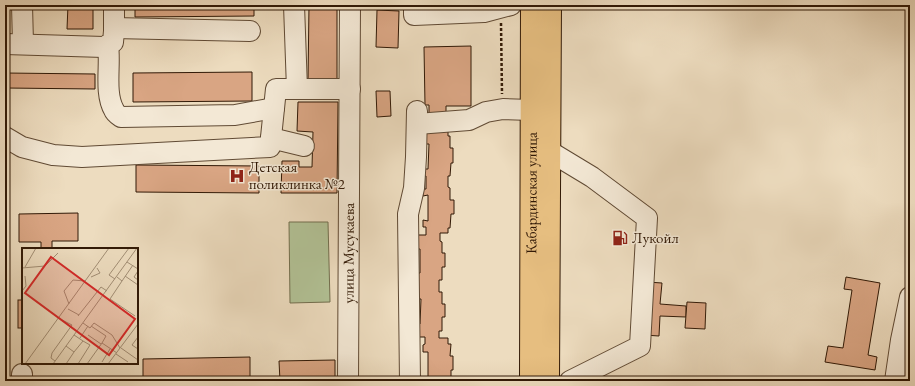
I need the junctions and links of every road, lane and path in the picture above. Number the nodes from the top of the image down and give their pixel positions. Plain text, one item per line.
1 (22, 5) edge
2 (114, 5) edge
3 (294, 5) edge
4 (350, 5) edge
5 (414, 5) edge
6 (511, 5) edge
7 (532, 5) edge
8 (550, 5) edge
9 (250, 31) dead end
10 (111, 37) junction
11 (14, 44) edge
12 (297, 89) junction
13 (350, 90) junction
14 (274, 108) junction
15 (530, 110) junction
16 (5, 137) edge
17 (271, 138) junction
18 (304, 146) dead end
19 (549, 151) junction
20 (910, 297) edge
21 (348, 381) edge
22 (410, 381) edge
23 (531, 381) edge
24 (548, 381) edge
25 (570, 381) edge
26 (895, 381) edge

1 - 11 street
2 - 10 street
3 - 12 street
4 - 13 street, улица Мусукаева
5 - 6 street
7 - 15 main road, Кабардинская улица
8 - 19 main road, Кабардинская улица
9 - 10 street
10 - 11 street
10 - 14 street
12 - 13 street
12 - 14 street
13 - 21 street, улица Мусукаева
14 - 17 street
15 - 22 street
15 - 23 main road, Кабардинская улица
16 - 17 street
17 - 18 street
19 - 24 main road, Кабардинская улица
19 - 25 street
20 - 26 street

